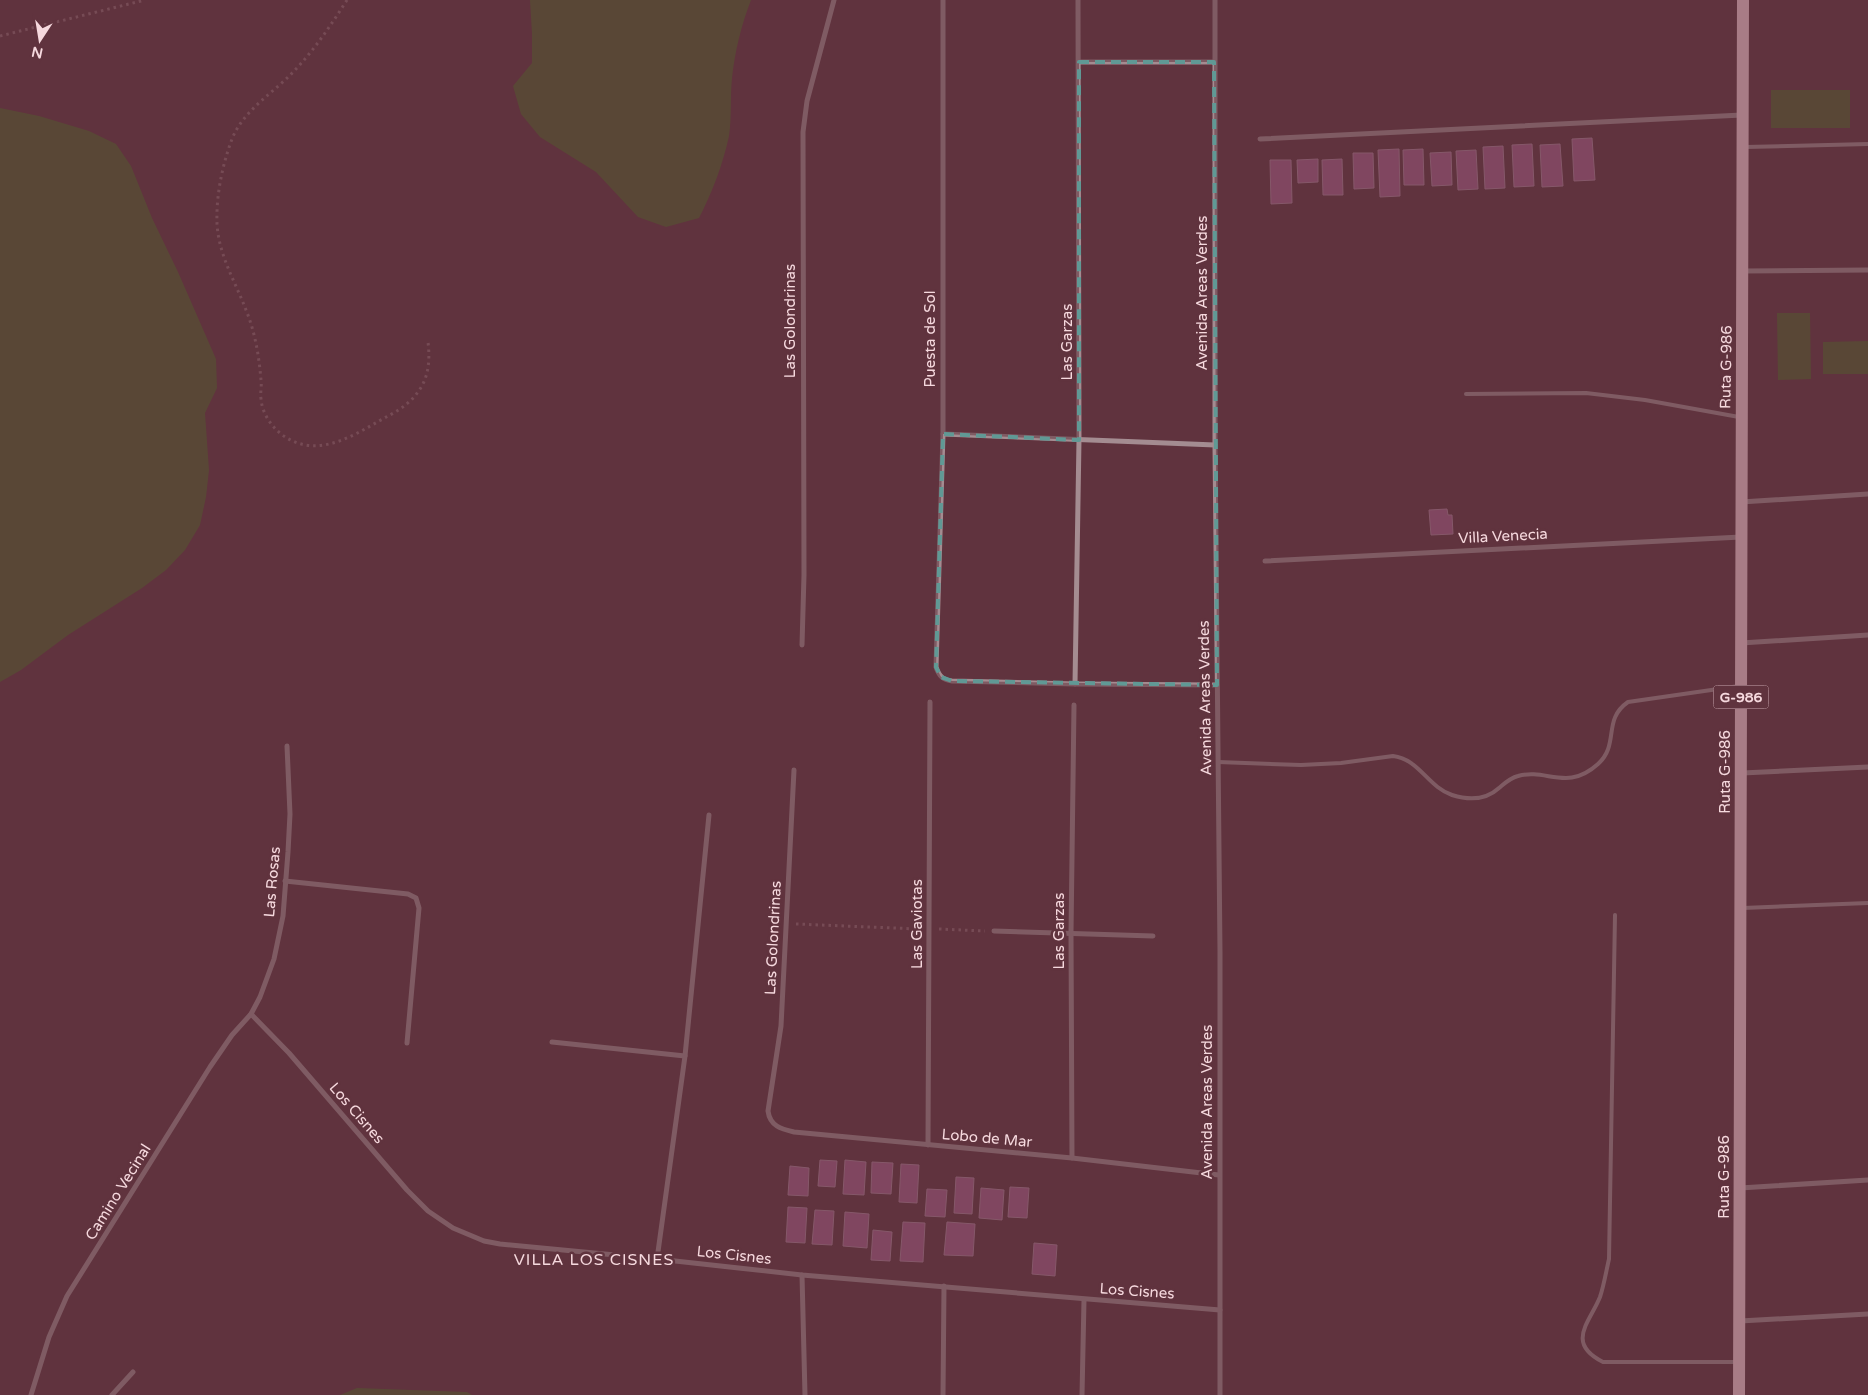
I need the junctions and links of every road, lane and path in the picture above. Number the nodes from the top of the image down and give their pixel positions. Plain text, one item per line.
1 (146, 0) edge
2 (347, 0) edge
3 (834, 0) edge
4 (943, 0) edge
5 (1078, 0) edge
6 (1216, 0) edge
7 (1743, 0) edge
8 (0, 36) edge
9 (1079, 62) junction
10 (1214, 62) junction
11 (1742, 115) junction
12 (1260, 139) dead end
13 (1868, 144) edge
14 (1743, 147) junction
15 (1868, 270) edge
16 (1743, 271) junction
17 (428, 342) dead end
18 (1466, 394) dead end
19 (1741, 417) junction
20 (942, 434) junction
21 (1079, 440) junction
22 (1215, 445) junction
23 (1868, 494) edge
24 (1741, 502) junction
25 (1741, 537) junction
26 (1265, 561) dead end
27 (1868, 635) edge
28 (1741, 643) junction
29 (802, 645) dead end
30 (1074, 684) junction
31 (1217, 685) junction
32 (1741, 686) junction
33 (930, 702) dead end
34 (1074, 705) dead end
35 (287, 746) dead end
36 (1218, 762) junction
37 (1868, 767) edge
38 (794, 770) dead end
39 (1741, 773) junction
40 (709, 815) dead end
41 (285, 881) junction
42 (1868, 903) edge
43 (1740, 908) junction
44 (1615, 915) dead end
45 (786, 924) junction
46 (930, 929) junction
47 (994, 931) joint
48 (1071, 933) junction
49 (1153, 936) dead end
50 (251, 1014) junction
51 (552, 1042) dead end
52 (407, 1043) dead end
53 (685, 1056) junction
54 (768, 1106) joint
55 (928, 1145) junction
56 (1072, 1158) junction
57 (1219, 1175) junction
58 (1868, 1180) edge
59 (1740, 1188) junction
60 (657, 1259) junction
61 (802, 1275) junction
62 (944, 1286) junction
63 (1084, 1300) junction
64 (1220, 1310) junction
65 (1868, 1314) edge
66 (1740, 1321) junction
67 (1739, 1362) junction
68 (133, 1372) dead end
69 (32, 1395) edge
70 (112, 1395) edge
71 (805, 1395) edge
72 (943, 1395) edge
73 (1082, 1395) edge
74 (1220, 1395) edge
75 (1739, 1395) edge

1 - 8 path
2 - 17 path
3 - 29 street, Las Golondrinas
4 - 20 street, Puesta de Sol
5 - 9 street, Las Garzas
6 - 10 street, Avenida Areas Verdes
7 - 11 main road, Ruta G-986 / G-986
9 - 10 street
9 - 21 street, Las Garzas
10 - 22 street, Avenida Areas Verdes
11 - 12 street
11 - 14 main road, Ruta G-986 / G-986
13 - 14 lane
14 - 16 main road, Ruta G-986 / G-986
15 - 16 street
16 - 19 main road, Ruta G-986 / G-986
18 - 19 lane
19 - 24 main road, Ruta G-986 / G-986
20 - 21 street
20 - 30 street, Puesta de Sol
21 - 22 street
21 - 30 street, Las Garzas
22 - 31 street, Avenida Areas Verdes
23 - 24 street
24 - 25 main road, Ruta G-986 / G-986
25 - 26 street, Villa Venecia
25 - 28 main road, Ruta G-986 / G-986
27 - 28 street
28 - 32 main road, Ruta G-986 / G-986
30 - 31 street
31 - 36 street, Avenida Areas Verdes
32 - 36 lane
32 - 39 main road, Ruta G-986 / G-986
33 - 46 street, Las Gaviotas
34 - 48 street, Las Garzas
35 - 41 street, Las Rosas
36 - 57 street, Avenida Areas Verdes
37 - 39 street
38 - 45 street, Las Golondrinas
39 - 43 main road, Ruta G-986 / G-986
40 - 53 street
41 - 50 street, Las Rosas
41 - 52 street
42 - 43 lane
43 - 59 main road, Ruta G-986 / G-986
44 - 67 lane
45 - 46 path
45 - 54 street, Las Golondrinas
46 - 47 path
46 - 55 street, Las Gaviotas
47 - 48 street
48 - 49 street
48 - 56 street, Las Garzas
50 - 60 street, Los Cisnes
50 - 69 street, Camino Vecinal
51 - 53 street
53 - 60 street
54 - 55 street, Lobo de Mar
55 - 56 street, Lobo de Mar
56 - 57 street, Lobo de Mar
57 - 64 street, Avenida Areas Verdes
58 - 59 street
59 - 66 main road, Ruta G-986 / G-986
60 - 61 street, Los Cisnes
61 - 62 street, Los Cisnes
61 - 71 street
62 - 63 street, Los Cisnes
62 - 72 street
63 - 64 street, Los Cisnes
63 - 73 street
64 - 74 street, Avenida Areas Verdes
65 - 66 street
66 - 67 main road, Ruta G-986 / G-986
67 - 75 main road, Ruta G-986 / G-986
68 - 70 street

